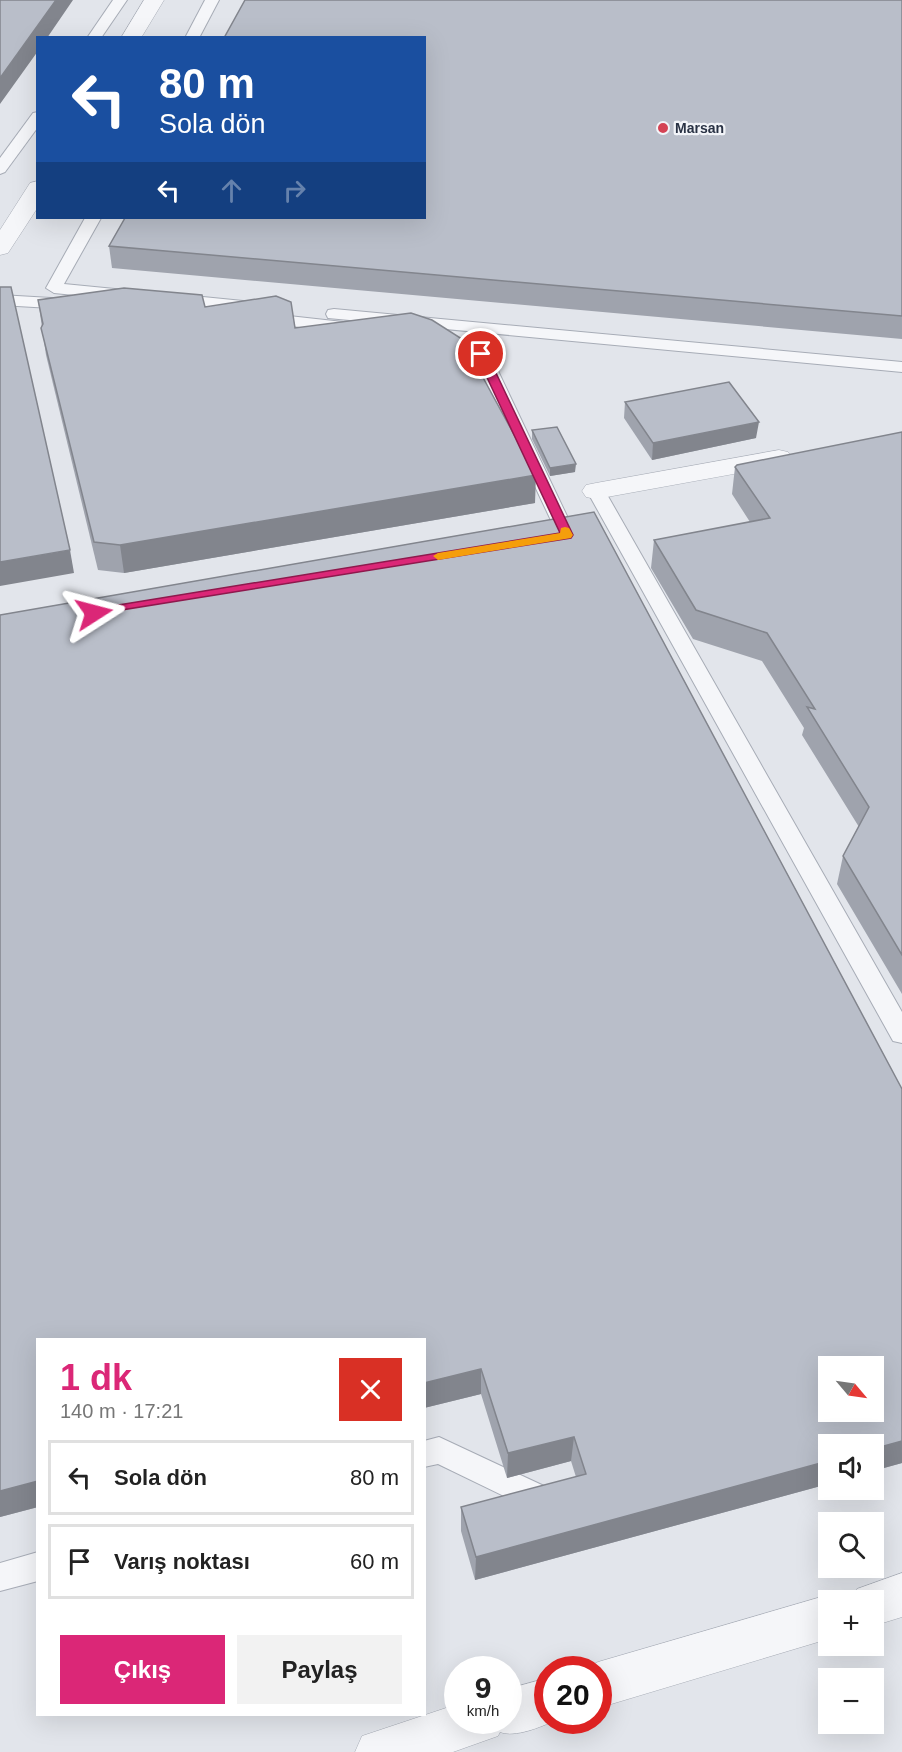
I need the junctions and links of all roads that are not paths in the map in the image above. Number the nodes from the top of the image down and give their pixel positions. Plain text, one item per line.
1 (120, 0) edge
2 (154, 0) edge
3 (212, 0) edge
4 (95, 36) edge
5 (132, 36) edge
6 (193, 36) edge
7 (36, 119) edge
8 (0, 169) edge
9 (36, 191) edge
10 (92, 219) edge
11 (0, 248) edge
12 (0, 300) edge
13 (902, 367) edge
14 (808, 453) edge
15 (596, 491) joint
16 (532, 541) edge
17 (902, 1034) edge
18 (426, 1453) edge
19 (549, 1503) edge
20 (36, 1567) edge
21 (0, 1577) edge
22 (902, 1595) edge
23 (884, 1601) edge
24 (818, 1620) edge
25 (612, 1681) edge
26 (444, 1732) edge
27 (378, 1752) edge

1 - 4 lane
2 - 5 street
3 - 6 lane
7 - 8 lane
9 - 11 street
10 - 12 lane
13 - 16 lane
14 - 15 street
15 - 17 lane
18 - 19 lane
20 - 21 lane
22 - 23 street
24 - 25 street
26 - 27 street

